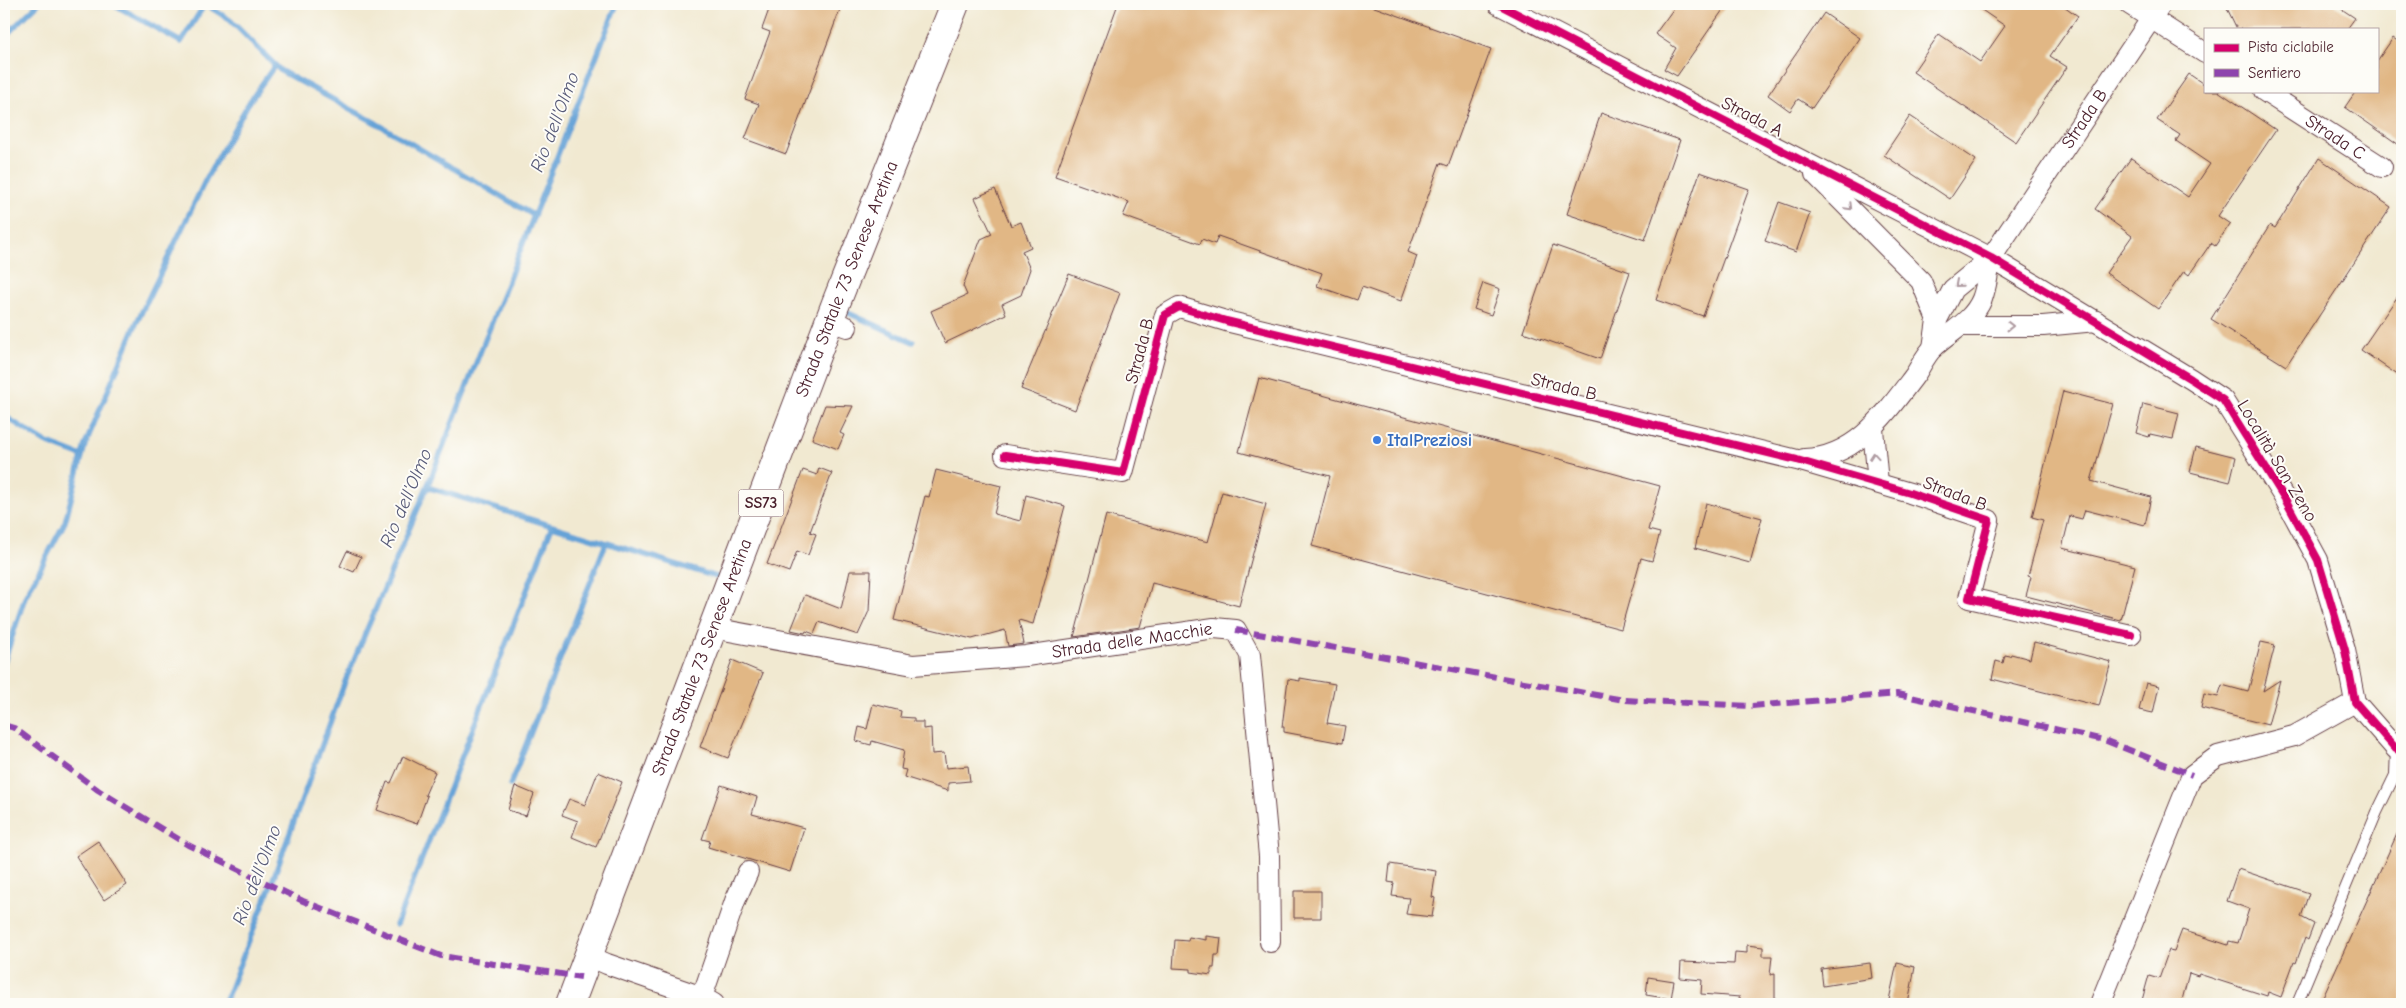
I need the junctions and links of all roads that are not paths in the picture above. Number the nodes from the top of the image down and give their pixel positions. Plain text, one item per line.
1 (955, 4) edge
2 (1498, 4) edge
3 (2129, 4) edge
4 (2156, 11) edge
5 (2204, 53) edge
6 (2266, 92) edge
7 (1802, 160) junction
8 (2382, 168) dead end
9 (1992, 258) junction
10 (1937, 320) junction
11 (2096, 321) junction
12 (1961, 326) junction
13 (1933, 348) junction
14 (1873, 429) junction
15 (1005, 455) dead end
16 (1797, 460) junction
17 (1878, 483) junction
18 (713, 628) junction
19 (2131, 635) dead end
20 (2355, 702) junction
21 (2399, 750) edge
22 (748, 872) dead end
23 (1270, 942) dead end
24 (589, 956) junction
25 (708, 1000) edge
26 (570, 1004) edge
27 (2100, 1004) edge
28 (2297, 1004) edge

1 - 18 main road, Strada Statale 73 Senese Aretina / SS73
2 - 7 street, Strada A
3 - 4 street
4 - 5 street
4 - 9 street, Strada B
6 - 8 street, Strada C
7 - 9 street, Strada A
7 -> 10 street
9 -> 10 street, Strada B
9 - 11 street, Località San Zeno
9 - 12 street, Strada B
10 - 13 street, Strada B
12 -> 11 street
11 - 20 street, Località San Zeno
12 - 13 street, Strada B
13 - 14 street, Strada B
14 - 16 street, Strada B
17 -> 14 street
15 - 16 street, Strada B
16 - 17 street, Strada B
17 - 19 street, Strada B
18 - 23 street, Strada delle Macchie
18 - 24 main road, Strada Statale 73 Senese Aretina / SS73
20 - 21 street
20 - 27 street
21 - 28 lane
22 - 25 street
24 - 25 street
24 - 26 main road, Strada Statale 73 Senese Aretina / SS73

